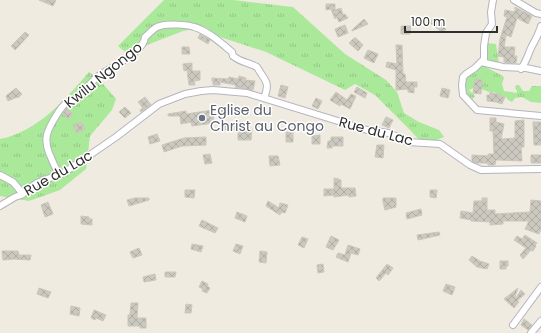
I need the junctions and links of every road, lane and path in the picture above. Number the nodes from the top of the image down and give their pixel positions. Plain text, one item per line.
1 (493, 0) edge
2 (514, 0) edge
3 (541, 14) edge
4 (541, 26) edge
5 (481, 62) junction
6 (521, 69) junction
7 (541, 71) edge
8 (264, 98) junction
9 (541, 116) edge
10 (541, 169) edge
11 (61, 174) junction
12 (0, 175) edge
13 (23, 194) junction
14 (0, 206) edge
15 (541, 287) edge
16 (541, 321) edge
17 (512, 325) dead end
18 (531, 333) edge

1 - 5 street
2 - 3 street
4 - 6 street
5 - 6 street
5 - 9 street
6 - 7 street
8 - 10 street, Rue du Lac
8 - 11 street, Rue du Lac
8 - 11 street, Kwilu Ngongo
11 - 13 street, Rue du Lac
12 - 13 street
13 - 14 street, Rue du Lac
15 - 17 street
16 - 18 street

